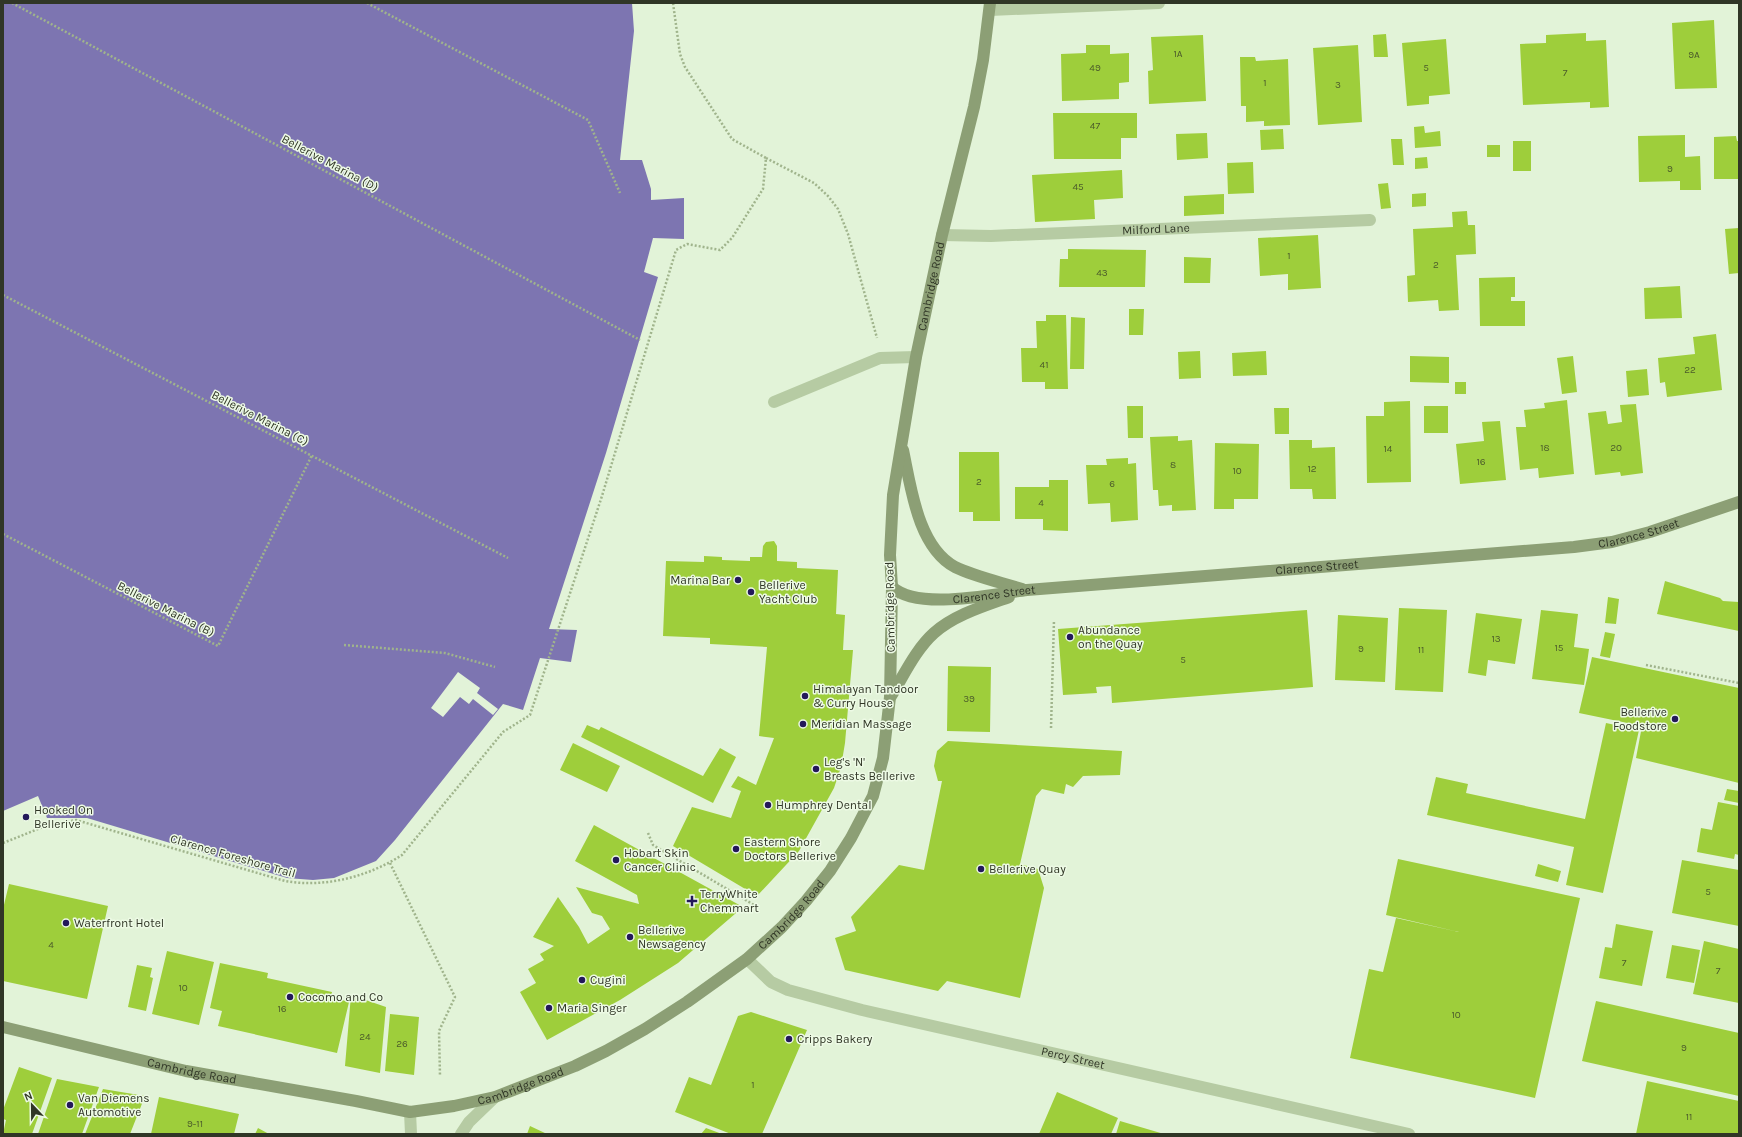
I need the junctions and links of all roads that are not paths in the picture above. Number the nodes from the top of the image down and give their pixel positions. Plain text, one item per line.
1 (1159, 3) edge
2 (990, 7) edge
3 (1370, 220) dead end
4 (942, 234) junction
5 (916, 357) junction
6 (774, 402) dead end
7 (901, 444) junction
8 (1739, 502) edge
9 (892, 587) junction
10 (1027, 590) junction
11 (890, 697) junction
12 (747, 959) junction
13 (3, 1027) edge
14 (495, 1097) junction
15 (410, 1112) junction
16 (411, 1134) edge
17 (461, 1134) edge
18 (1409, 1134) edge

1 - 2 street
2 - 4 main road, Cambridge Road
3 - 4 street, Milford Lane
4 - 5 main road, Cambridge Road
5 - 6 street
5 - 7 main road, Cambridge Road
7 - 9 main road, Cambridge Road
7 - 10 main road
8 - 10 main road, Clarence Street
9 - 10 main road, Clarence Street
9 - 11 main road, Cambridge Road
10 - 11 main road
11 - 12 main road, Cambridge Road
12 - 14 main road, Cambridge Road
12 - 18 street, Percy Street
13 - 15 main road, Cambridge Road
14 - 15 main road, Cambridge Road
14 - 17 street
15 - 16 street

